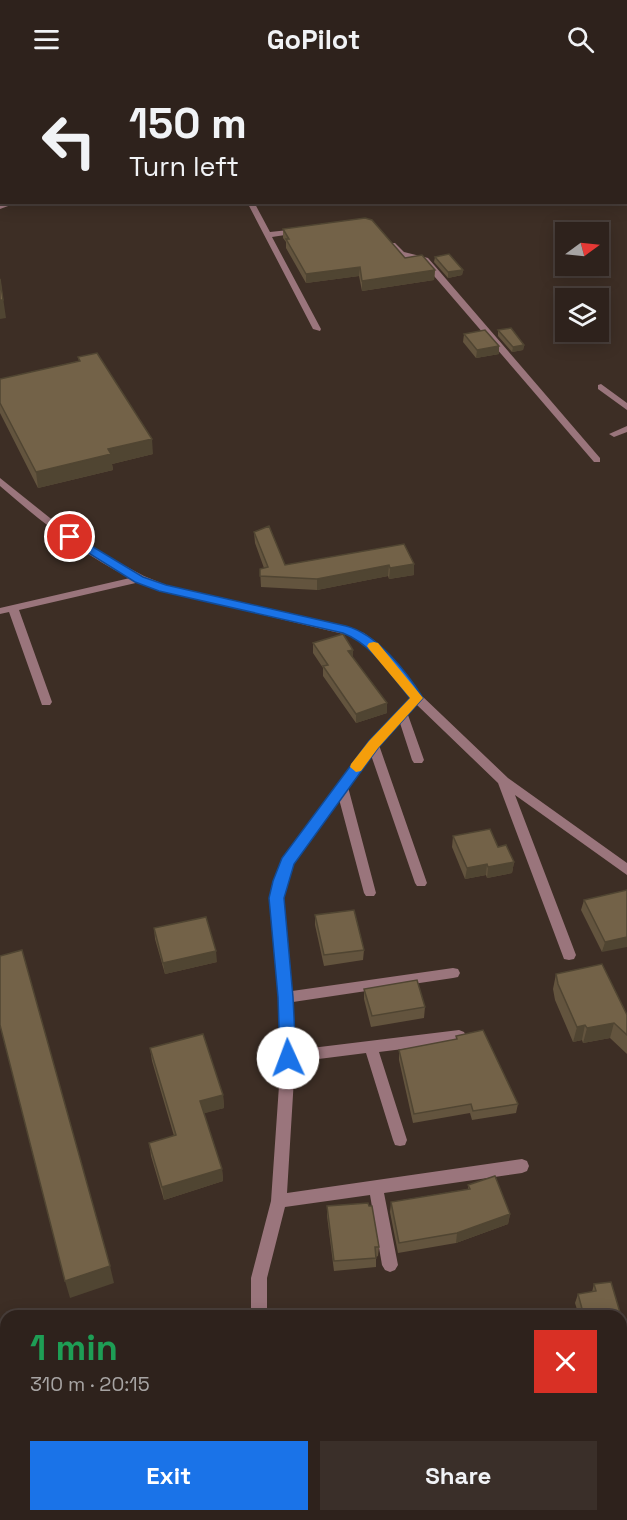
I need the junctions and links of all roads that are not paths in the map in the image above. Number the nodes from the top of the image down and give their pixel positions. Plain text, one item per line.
1 (251, 204) edge
2 (310, 230) edge
3 (383, 234) edge
4 (267, 235) junction
5 (317, 329) dead end
6 (600, 387) dead end
7 (627, 407) edge
8 (627, 429) edge
9 (614, 434) dead end
10 (597, 460) dead end
11 (0, 481) edge
12 (139, 579) junction
13 (13, 609) junction
14 (0, 611) edge
15 (417, 698) junction
16 (46, 702) dead end
17 (402, 714) junction
18 (373, 744) junction
19 (418, 760) dead end
20 (504, 781) junction
21 (342, 787) junction
22 (627, 870) edge
23 (421, 883) dead end
24 (370, 893) dead end
25 (569, 955) dead end
26 (453, 973) dead end
27 (286, 997) junction
28 (459, 1036) edge
29 (371, 1047) junction
30 (288, 1058) junction
31 (399, 1140) dead end
32 (522, 1166) dead end
33 (376, 1189) junction
34 (279, 1201) junction
35 (390, 1265) dead end
36 (259, 1310) edge

1 - 4 street
2 - 4 street
3 - 10 street
4 - 5 street
6 - 7 street
8 - 9 street
11 - 12 street
12 - 13 street
12 - 15 street
13 - 14 street
13 - 16 street
15 - 17 street
15 - 20 street
17 - 18 street
17 - 19 street
18 - 21 street
18 - 23 street
20 - 22 street
20 - 25 street
21 - 24 street
21 - 27 street
26 - 27 street
27 - 30 street
28 - 29 street
29 - 30 street
29 - 31 street
30 - 34 street
32 - 33 street
33 - 34 street
33 - 35 street
34 - 36 street

